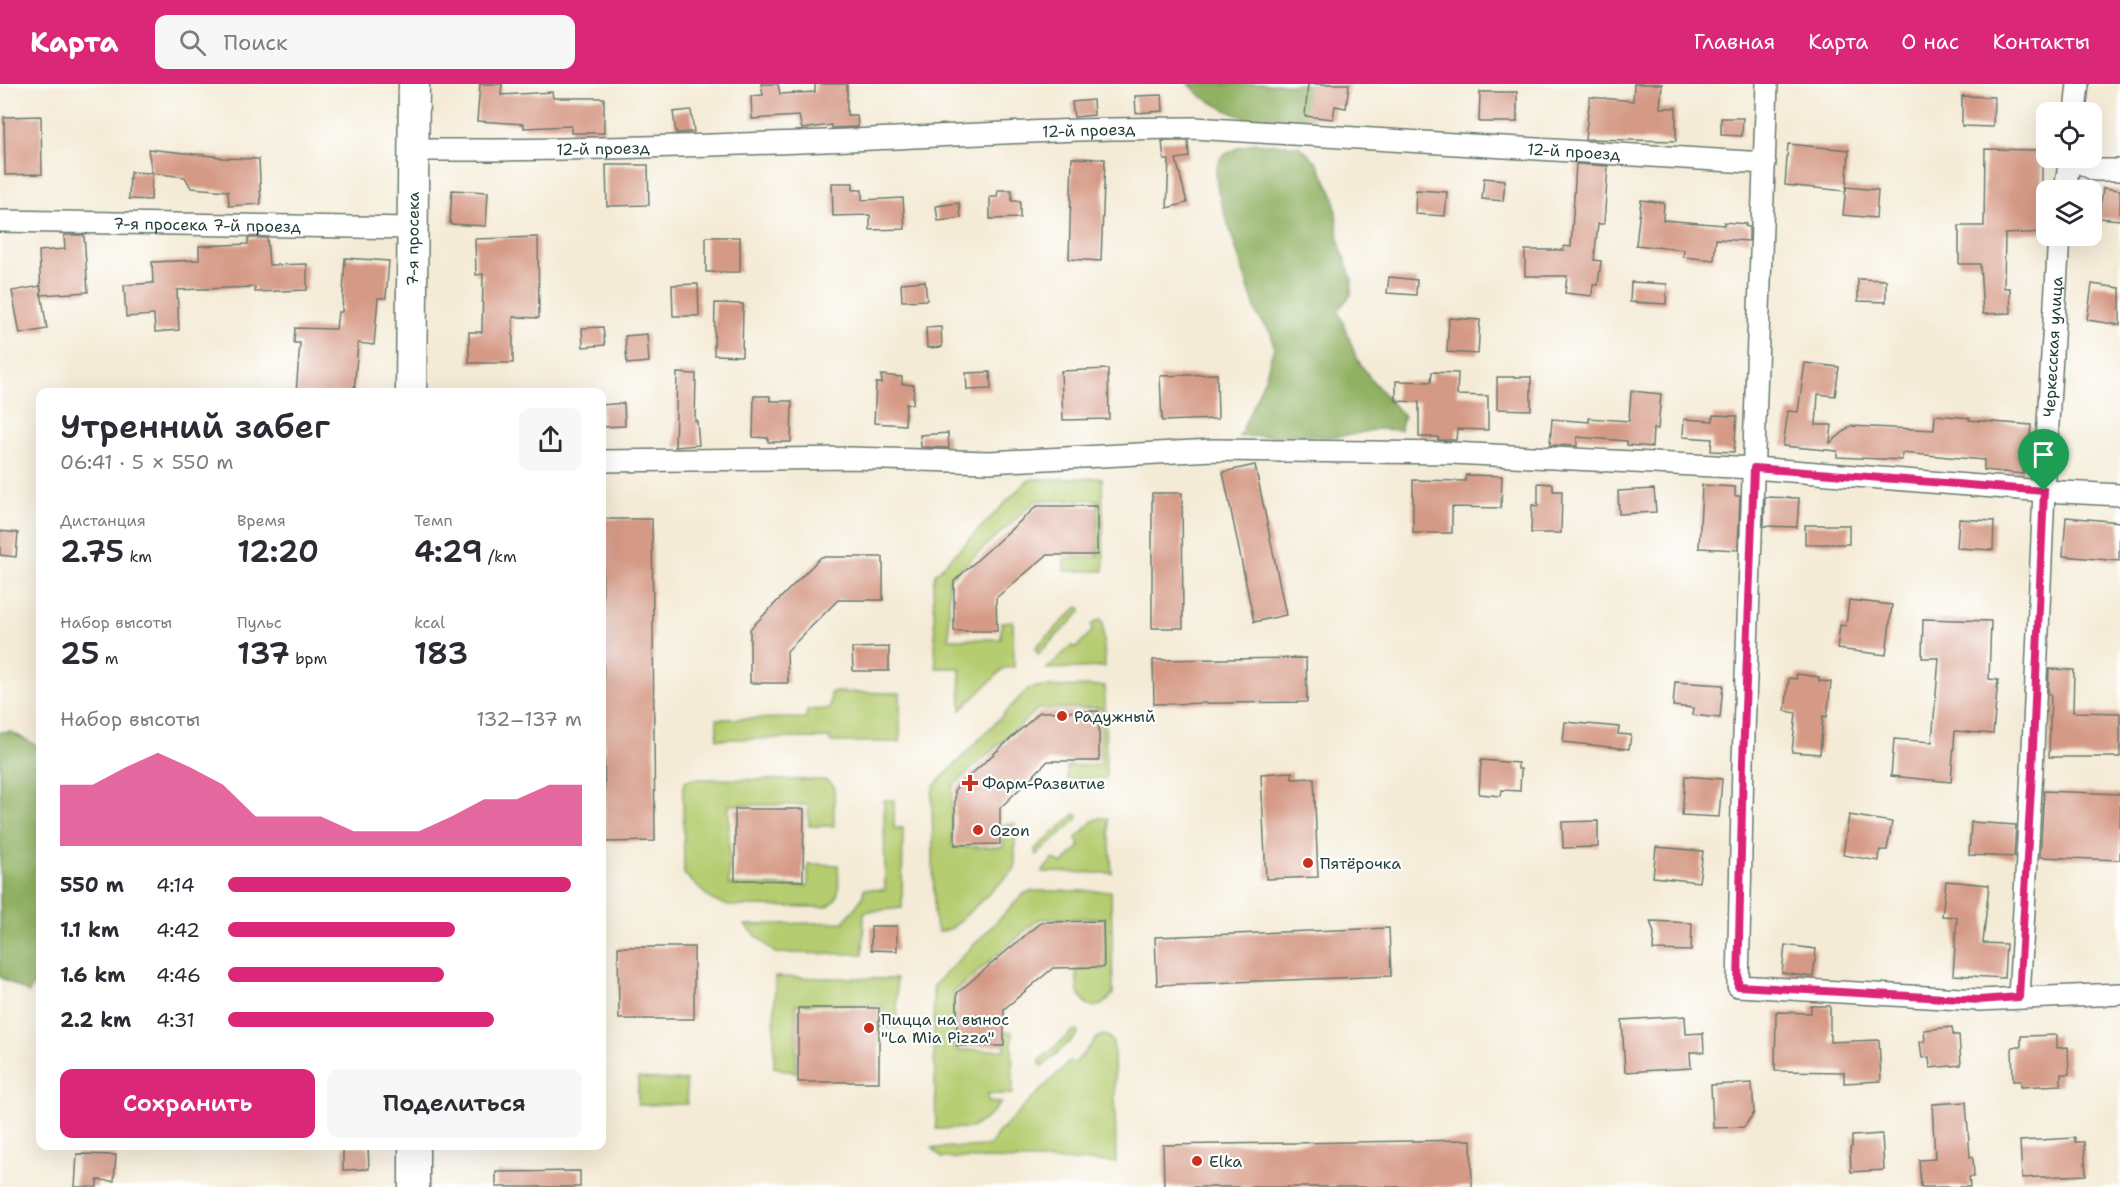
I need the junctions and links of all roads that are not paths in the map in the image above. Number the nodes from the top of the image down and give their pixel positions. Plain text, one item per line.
1 (414, 84) edge
2 (1767, 84) edge
3 (2078, 84) edge
4 (2076, 102) edge
5 (413, 150) junction
6 (1765, 163) junction
7 (2091, 168) edge
8 (2120, 170) edge
9 (0, 220) edge
10 (413, 228) junction
11 (2058, 246) edge
12 (411, 388) edge
13 (606, 461) edge
14 (1754, 468) junction
15 (2044, 491) junction
16 (2120, 495) edge
17 (2120, 994) edge
18 (2019, 997) junction
19 (414, 1150) edge
20 (414, 1187) edge

1 - 5 street, 7-я просека
2 - 6 street
3 - 4 street
5 - 6 street, 12-й проезд
5 - 10 street, 7-я просека
6 - 14 street
7 - 8 street
9 - 10 street, 7-я просека 7-й проезд
10 - 12 street, 7-я просека
11 - 15 street, Черкесская улица
13 - 14 street
14 - 15 street
14 - 18 street
15 - 16 street
15 - 18 street, Черкесская улица
17 - 18 street
19 - 20 street

